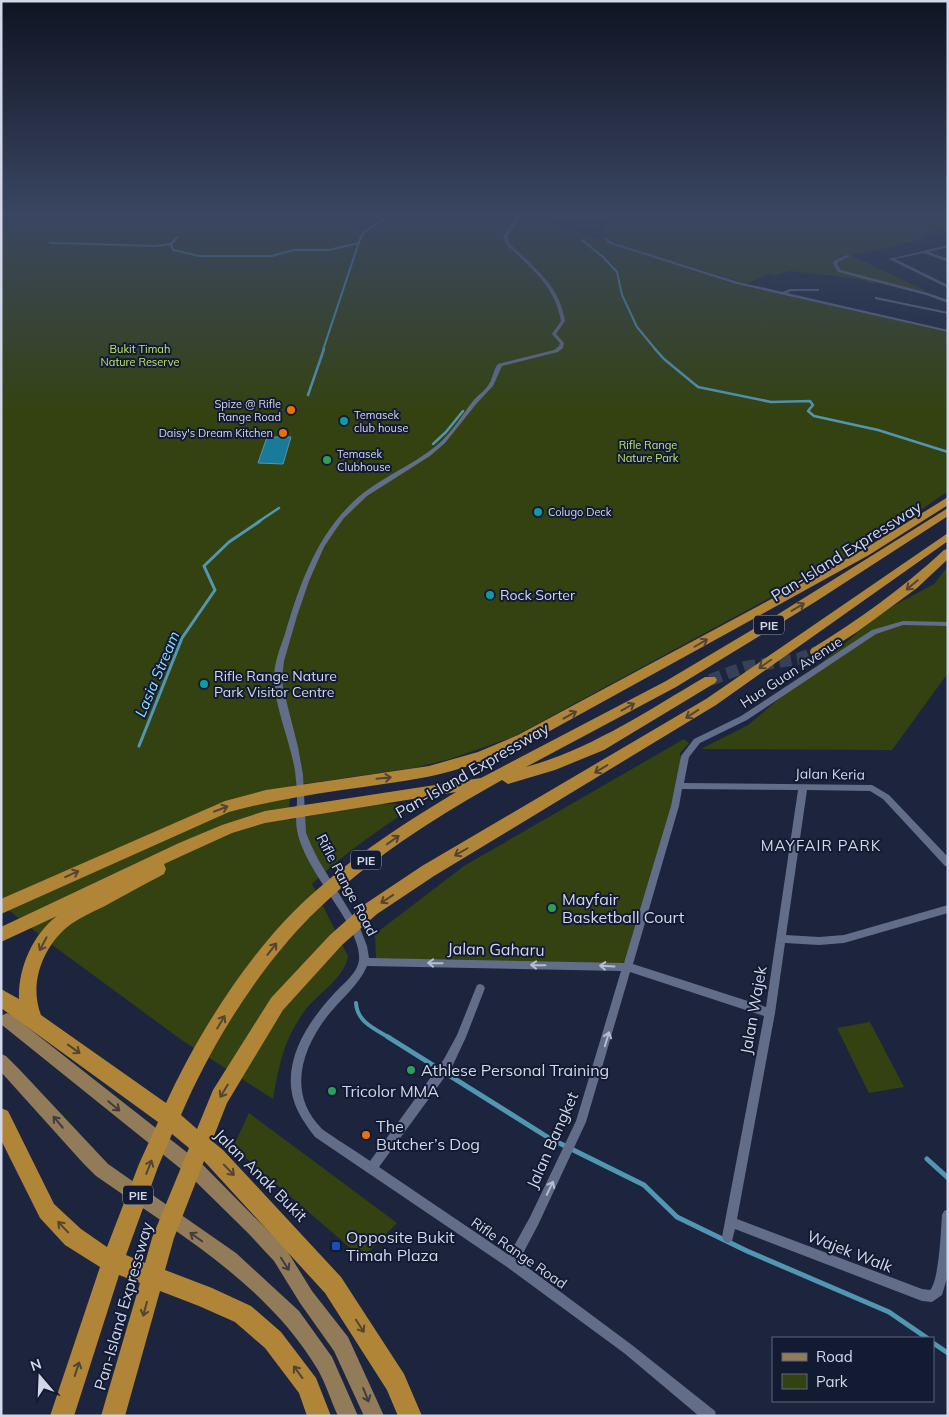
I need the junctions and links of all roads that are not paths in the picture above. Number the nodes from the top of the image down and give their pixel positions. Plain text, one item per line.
1 (546, 283) edge
2 (741, 283) edge
3 (887, 283) edge
4 (818, 290) dead end
5 (784, 294) junction
6 (876, 298) dead end
7 (948, 302) edge
8 (948, 313) edge
9 (948, 331) edge
10 (948, 500) edge
11 (948, 511) edge
12 (948, 536) edge
13 (948, 552) edge
14 (948, 624) edge
15 (816, 652) tunnel mouth
16 (710, 680) tunnel mouth
17 (680, 786) junction
18 (803, 787) junction
19 (185, 847) junction
20 (948, 863) edge
21 (428, 871) joint
22 (1, 907) edge
23 (948, 909) edge
24 (1, 936) edge
25 (782, 938) junction
26 (364, 962) junction
27 (628, 967) junction
28 (480, 988) dead end
29 (1, 997) edge
30 (770, 1013) junction
31 (7, 1020) dead end
32 (34, 1020) junction
33 (1, 1061) edge
34 (1, 1118) edge
35 (372, 1168) junction
36 (948, 1214) edge
37 (731, 1222) junction
38 (728, 1236) dead end
39 (510, 1264) junction
40 (945, 1271) edge
41 (62, 1416) edge
42 (114, 1416) edge
43 (319, 1416) edge
44 (348, 1416) edge
45 (374, 1416) edge
46 (410, 1416) edge
47 (710, 1416) edge

1 - 26 street, Rifle Range Road
2 - 5 street
3 - 7 street
4 - 5 street
5 - 9 street
6 - 8 street
22 -> 10 highway
41 -> 11 highway, Pan-Island Expressway / PIE
12 -> 21 highway, Pan-Island Expressway / PIE
13 -> 15 highway
14 - 17 street, Hua Guan Avenue
16 - 19 highway
17 - 18 street, Jalan Keria
17 - 27 street
18 - 20 street, Jalan Keria
18 - 25 street, Jalan Wajek
19 - 24 highway
19 -> 32 highway
21 -> 42 highway, Pan-Island Expressway / PIE
23 - 25 street
25 - 30 street, Jalan Wajek
27 -> 26 street, Jalan Gaharu
26 - 35 street, Rifle Range Road
27 - 30 street, Jalan Gaharu
39 -> 27 street, Jalan Bangket
28 - 35 street
29 - 32 highway, Jalan Anak Bukit
30 - 37 street, Jalan Wajek
31 -> 45 main road
32 -> 46 highway, Jalan Anak Bukit
44 -> 33 main road
43 -> 34 highway
35 - 39 street, Rifle Range Road
36 - 40 street, Wajek Walk
37 - 38 street, Jalan Wajek
37 - 40 street, Wajek Walk
39 - 47 street, Rifle Range Road

